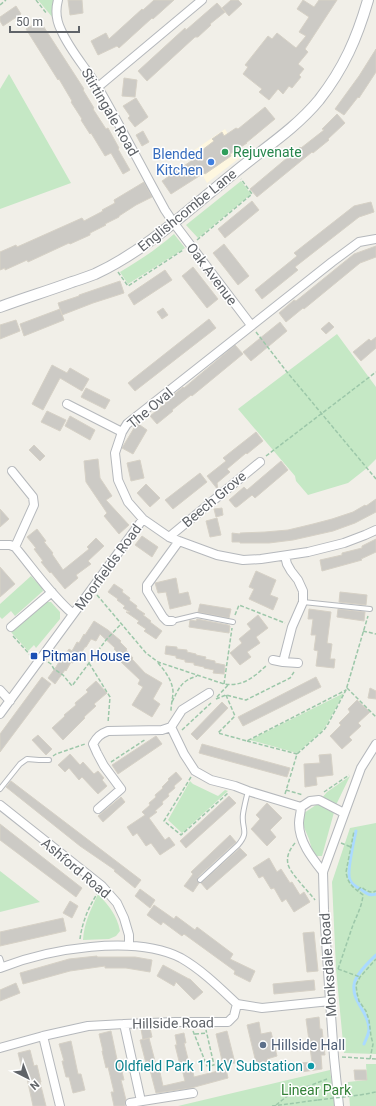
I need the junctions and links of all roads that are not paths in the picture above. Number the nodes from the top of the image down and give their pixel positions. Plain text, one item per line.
1 (58, 0) edge
2 (202, 0) edge
3 (368, 0) edge
4 (98, 87) junction
5 (173, 222) junction
6 (376, 239) edge
7 (0, 307) edge
8 (251, 325) junction
9 (67, 404) dead end
10 (122, 432) junction
11 (260, 462) road end
12 (12, 471) dead end
13 (143, 519) junction
14 (376, 530) edge
15 (169, 537) junction
16 (179, 541) junction
17 (0, 545) edge
18 (15, 547) junction
19 (285, 556) junction
20 (52, 592) junction
21 (303, 602) junction
22 (370, 609) road end
23 (73, 614) junction
24 (172, 621) joint
25 (233, 622) road end
26 (12, 631) road end
27 (273, 660) road end
28 (283, 662) junction
29 (298, 663) road end
30 (0, 690) edge
31 (212, 696) road end
32 (10, 701) junction
33 (0, 714) edge
34 (171, 727) junction
35 (376, 744) edge
36 (49, 760) road end
37 (0, 789) edge
38 (248, 791) junction
39 (0, 805) edge
40 (301, 807) junction
41 (98, 809) dead end
42 (344, 813) junction
43 (323, 872) junction
44 (200, 880) dead end
45 (129, 946) junction
46 (0, 958) edge
47 (1, 967) edge
48 (330, 1001) junction
49 (237, 1004) junction
50 (124, 1024) junction
51 (43, 1036) junction
52 (0, 1048) edge
53 (193, 1093) dead end
54 (141, 1101) junction
55 (130, 1103) dead end
56 (60, 1106) edge
57 (339, 1106) edge

1 - 4 street, Stirtingale Road
2 - 4 street
3 - 5 street, Englishcombe Lane
4 - 5 street, Stirtingale Road
5 - 7 street, Englishcombe Lane
5 - 8 street, Oak Avenue
6 - 8 street, The Oval
8 - 10 street, The Oval
9 - 10 street
10 - 13 street, The Oval
11 - 15 street, Beech Grove
12 - 18 street
13 - 15 street, The Oval
13 - 23 street, Moorfields Road
14 - 19 street, The Oval
15 - 16 street, The Oval
16 - 19 street, The Oval
16 - 24 street
17 - 18 street
18 - 20 street, Moorfields Road
19 - 21 street
20 - 23 street, Moorfields Road
20 - 26 street
21 - 22 lane
21 - 28 street
23 - 32 street, Moorfields Road
24 - 25 lane
27 - 28 street
28 - 29 street
30 - 32 street
31 - 34 street
32 - 33 street, Moorfields Road
34 - 38 street
34 - 41 street
35 - 42 street, Monksdale Road
36 - 37 lane
38 - 40 street
38 - 44 lane
39 - 45 street, Ashford Road
40 - 42 street
40 - 43 street
42 - 43 street, Monksdale Road
43 - 48 street, Monksdale Road
45 - 47 street
45 - 49 street
46 - 47 lane
48 - 49 street
48 - 57 street, Monksdale Road
49 - 50 street, Hillside Road
50 - 51 street, Hillside Road
50 - 54 street, Hillside Road
51 - 52 street, Hillside Road
51 - 56 street
53 - 54 street
54 - 55 street

